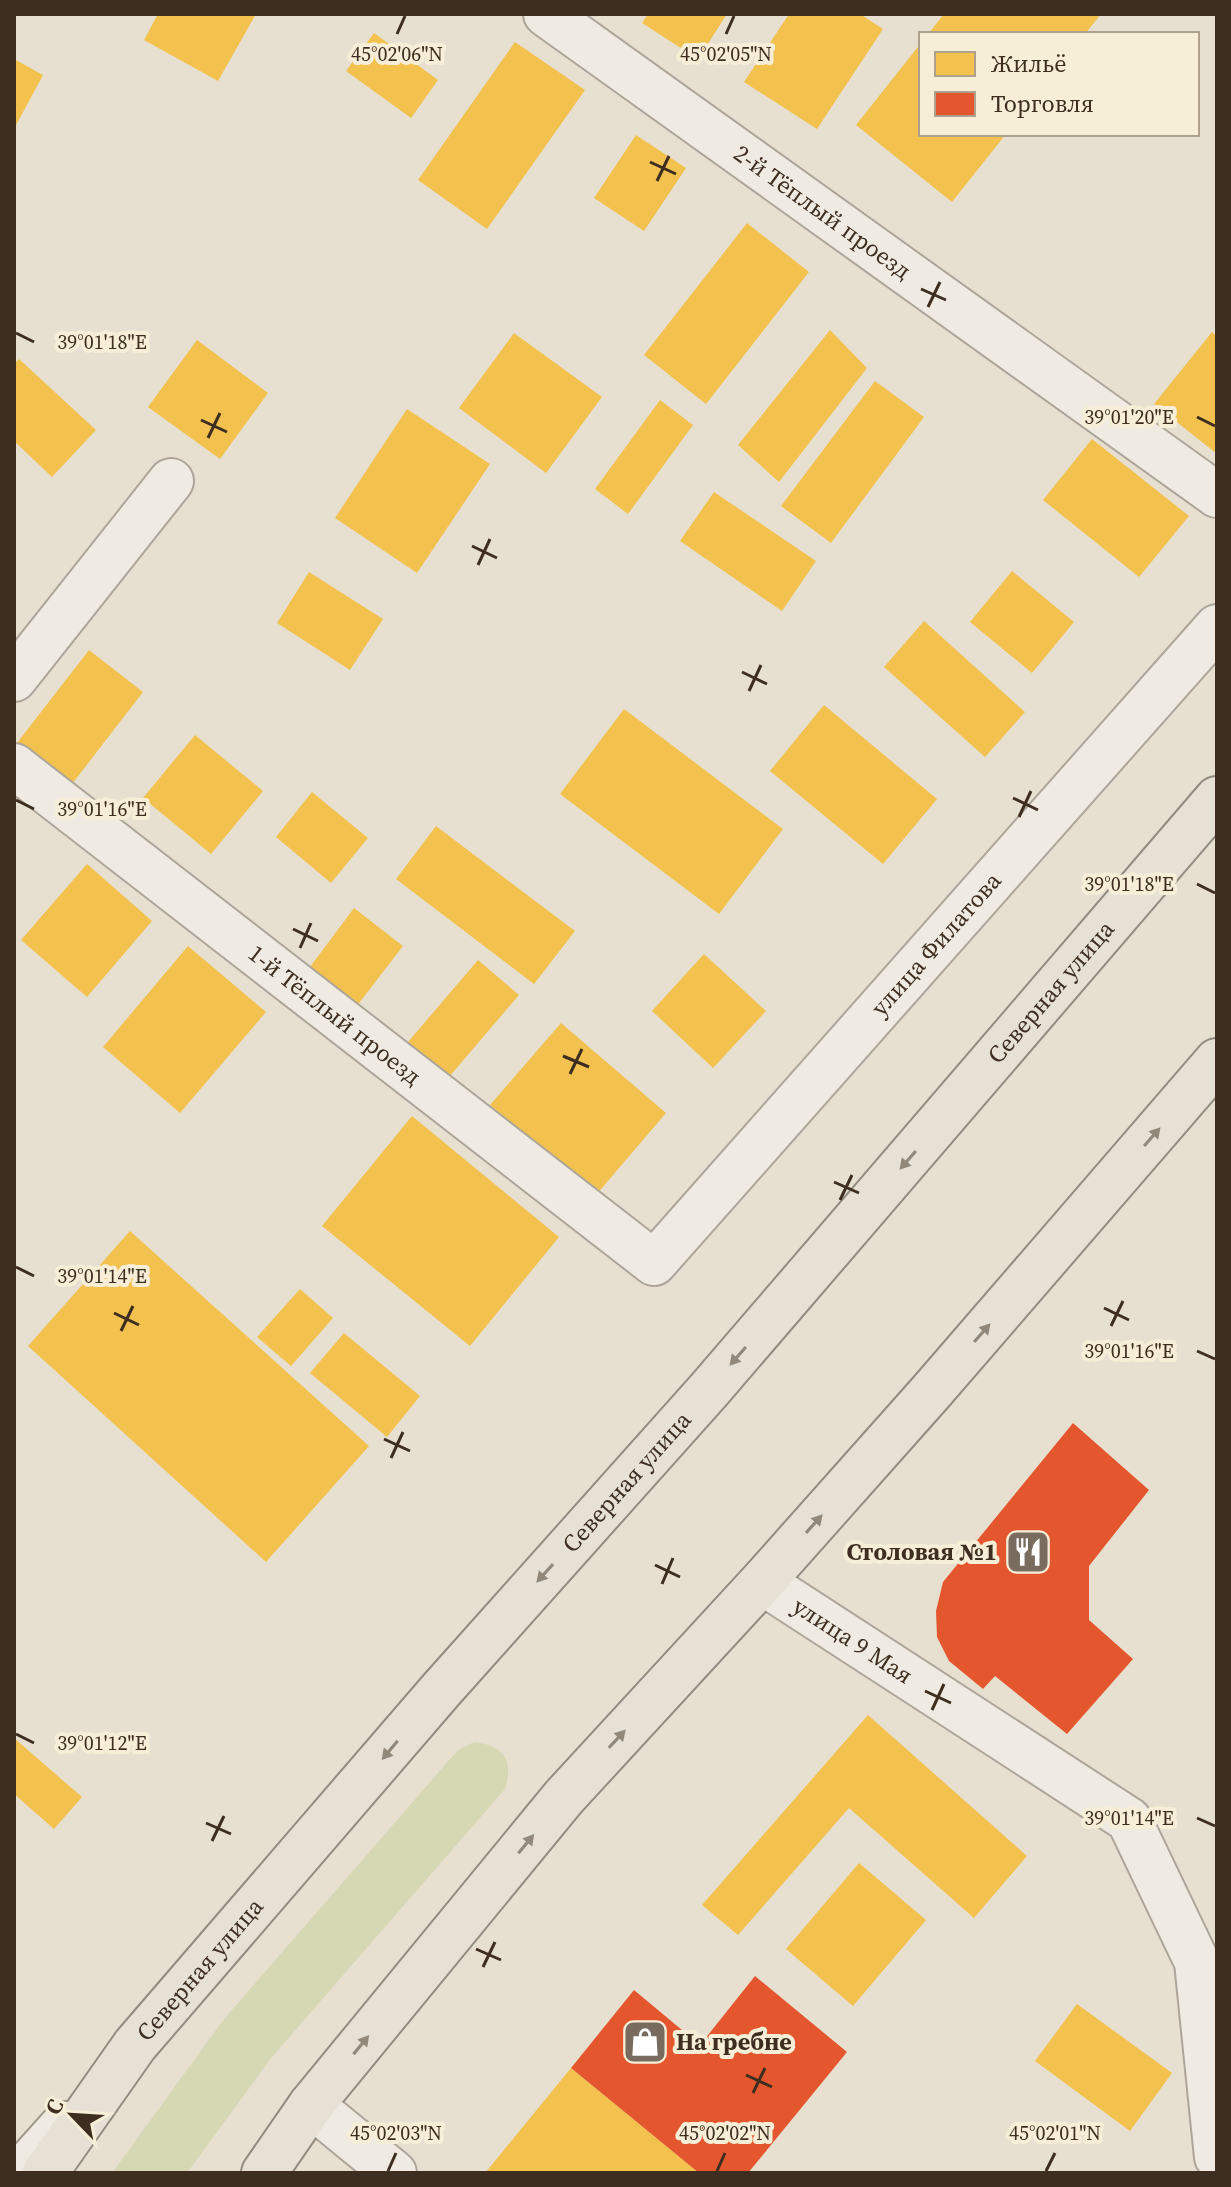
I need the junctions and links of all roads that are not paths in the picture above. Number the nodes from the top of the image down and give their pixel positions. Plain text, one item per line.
1 (546, 14) edge
2 (171, 481) dead end
3 (1217, 495) edge
4 (1217, 627) edge
5 (14, 679) edge
6 (14, 766) edge
7 (1217, 799) edge
8 (1217, 1061) edge
9 (654, 1263) joint
10 (762, 1582) junction
11 (135, 2045) junction
12 (311, 2105) junction
13 (1217, 2157) edge
14 (20, 2173) edge
15 (45, 2173) edge
16 (264, 2173) edge
17 (394, 2173) edge

1 - 3 street, 2-й Тёплый проезд
2 - 5 street
4 - 9 street, улица Филатова
6 - 9 street, 1-й Тёплый проезд
7 -> 11 main road, Северная улица
10 -> 8 main road
12 -> 10 main road
10 - 13 street, улица 9 Мая
11 - 14 street
11 - 15 main road, Северная улица
12 - 16 main road
12 - 17 street

